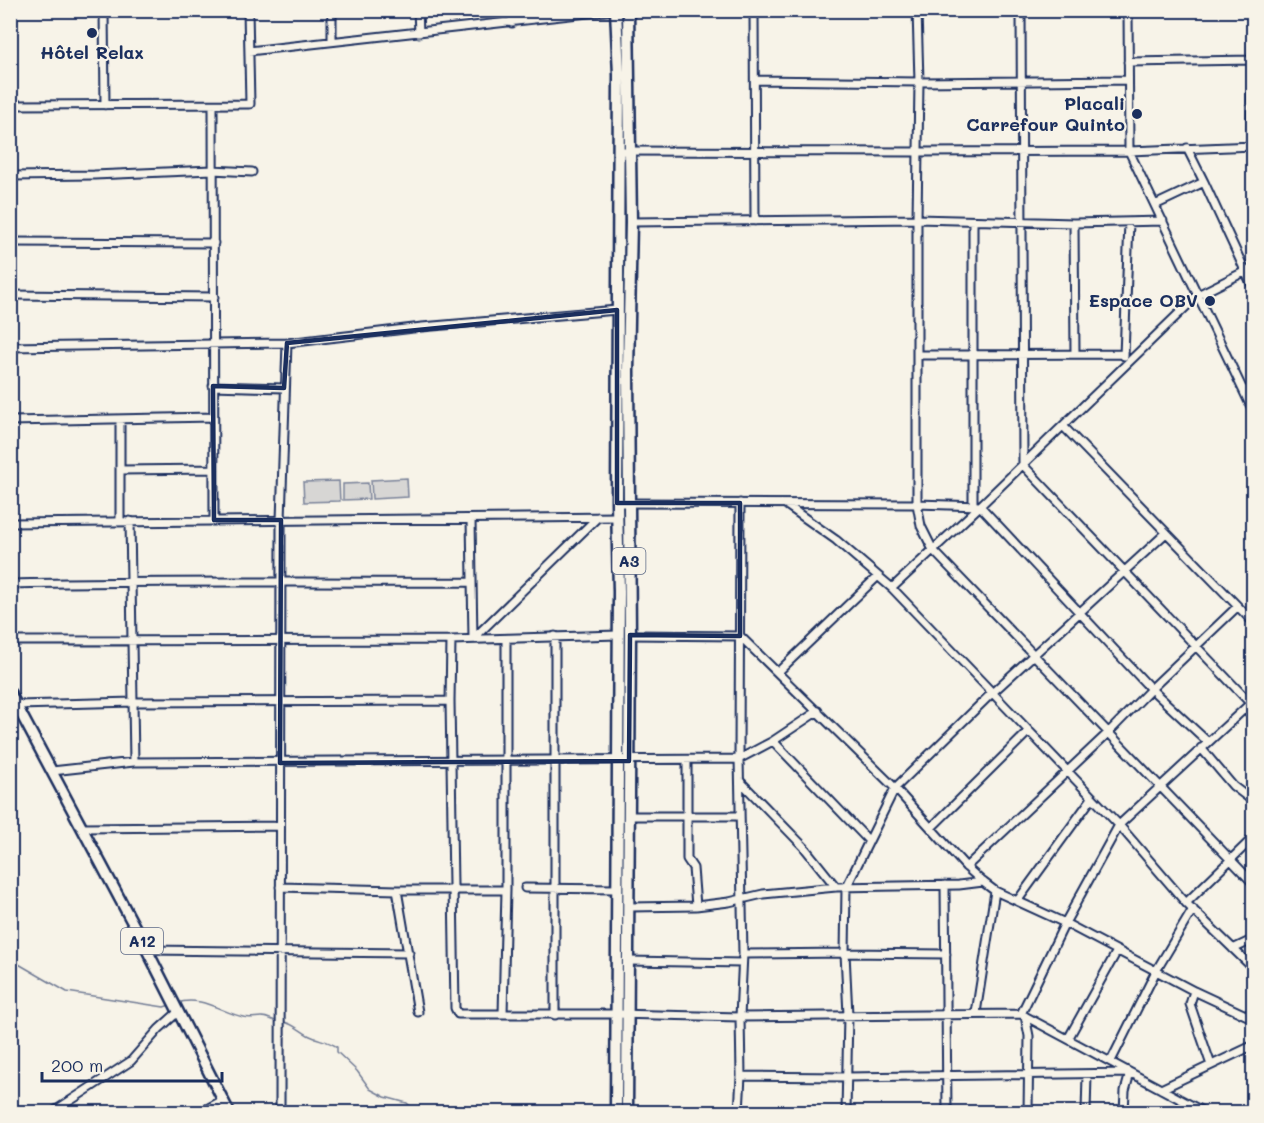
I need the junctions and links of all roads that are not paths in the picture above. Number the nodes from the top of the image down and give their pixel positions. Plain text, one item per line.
1 (104, 10) edge
2 (248, 10) edge
3 (332, 10) edge
4 (418, 10) edge
5 (512, 10) edge
6 (616, 10) edge
7 (628, 10) edge
8 (754, 10) edge
9 (917, 10) edge
10 (1020, 10) edge
11 (1128, 10) edge
12 (1253, 10) edge
13 (512, 23) junction
14 (419, 33) junction
15 (332, 41) junction
16 (249, 51) junction
17 (1253, 60) edge
18 (1128, 62) junction
19 (755, 80) junction
20 (1021, 80) junction
21 (1128, 80) junction
22 (919, 82) junction
23 (10, 105) edge
24 (105, 105) junction
25 (213, 105) junction
26 (1252, 146) edge
27 (1187, 148) junction
28 (624, 151) junction
29 (1021, 151) junction
30 (1129, 151) junction
31 (755, 152) junction
32 (918, 152) junction
33 (1254, 164) edge
34 (212, 170) junction
35 (252, 172) dead end
36 (10, 176) edge
37 (1204, 182) junction
38 (1155, 205) junction
39 (917, 219) junction
40 (755, 221) junction
41 (973, 221) junction
42 (1163, 221) junction
43 (631, 222) junction
44 (1021, 222) junction
45 (1129, 222) junction
46 (1074, 223) junction
47 (10, 242) edge
48 (214, 243) junction
49 (1254, 267) edge
50 (1245, 271) junction
51 (1254, 290) edge
52 (10, 295) edge
53 (1198, 295) junction
54 (214, 297) junction
55 (617, 310) junction
56 (286, 343) junction
57 (212, 344) junction
58 (10, 346) edge
59 (974, 354) junction
60 (1022, 354) junction
61 (1075, 354) junction
62 (1124, 354) junction
63 (917, 356) junction
64 (1124, 367) junction
65 (213, 386) junction
66 (1254, 387) edge
67 (284, 388) junction
68 (1244, 391) junction
69 (1254, 413) edge
70 (213, 417) junction
71 (120, 419) junction
72 (10, 421) edge
73 (1063, 426) junction
74 (1023, 465) junction
75 (214, 469) junction
76 (120, 470) junction
77 (623, 503) junction
78 (740, 503) junction
79 (785, 504) junction
80 (917, 504) junction
81 (977, 506) junction
82 (618, 517) junction
83 (598, 518) junction
84 (471, 519) junction
85 (130, 520) junction
86 (214, 520) junction
87 (281, 520) junction
88 (120, 521) junction
89 (10, 523) edge
90 (1166, 533) junction
91 (933, 550) junction
92 (1124, 572) junction
93 (878, 576) junction
94 (131, 581) junction
95 (472, 582) junction
96 (281, 583) junction
97 (10, 584) edge
98 (892, 588) junction
99 (1238, 607) junction
100 (1080, 613) junction
101 (1254, 623) edge
102 (618, 635) junction
103 (630, 635) junction
104 (555, 636) junction
105 (740, 636) junction
106 (473, 639) junction
107 (506, 639) junction
108 (132, 640) junction
109 (281, 640) junction
110 (451, 640) junction
111 (10, 641) edge
112 (1194, 647) junction
113 (1035, 655) junction
114 (778, 672) junction
115 (1151, 689) junction
116 (10, 693) edge
117 (991, 694) junction
118 (450, 701) junction
119 (134, 702) junction
120 (279, 702) junction
121 (1252, 703) edge
122 (17, 705) junction
123 (818, 711) junction
124 (1028, 732) junction
125 (1108, 734) junction
126 (773, 741) junction
127 (1208, 742) junction
128 (1201, 748) junction
129 (739, 759) junction
130 (687, 760) junction
131 (452, 761) junction
132 (505, 761) junction
133 (555, 761) junction
134 (623, 761) junction
135 (134, 762) junction
136 (280, 763) junction
137 (52, 771) junction
138 (1067, 772) junction
139 (741, 782) junction
140 (1159, 787) junction
141 (895, 788) junction
142 (1092, 798) junction
143 (1254, 802) edge
144 (629, 816) junction
145 (688, 816) junction
146 (740, 816) junction
147 (1119, 825) junction
148 (280, 826) junction
149 (83, 828) junction
150 (931, 828) junction
151 (1254, 837) edge
152 (868, 840) junction
153 (1230, 859) junction
154 (966, 867) junction
155 (983, 882) junction
156 (1254, 884) edge
157 (945, 885) junction
158 (280, 887) junction
159 (836, 887) junction
160 (525, 888) dead end
161 (555, 888) junction
162 (846, 888) junction
163 (618, 889) junction
164 (397, 890) junction
165 (452, 890) junction
166 (506, 890) junction
167 (995, 891) junction
168 (743, 899) junction
169 (1018, 900) junction
170 (1186, 903) junction
171 (696, 906) junction
172 (630, 908) junction
173 (1193, 909) junction
174 (1065, 923) junction
175 (1254, 939) edge
176 (1233, 949) junction
177 (147, 950) junction
178 (280, 951) junction
179 (1117, 951) junction
180 (409, 953) junction
181 (846, 953) junction
182 (743, 954) junction
183 (946, 954) junction
184 (629, 961) junction
185 (742, 963) junction
186 (1254, 969) edge
187 (1156, 971) junction
188 (1194, 991) junction
189 (178, 1012) junction
190 (418, 1012) dead end
191 (976, 1013) junction
192 (503, 1014) junction
193 (616, 1014) junction
194 (947, 1014) junction
195 (555, 1015) junction
196 (628, 1015) junction
197 (848, 1015) junction
198 (1023, 1015) junction
199 (740, 1017) junction
200 (1254, 1019) edge
201 (1068, 1039) junction
202 (1254, 1045) edge
203 (1111, 1061) junction
204 (1211, 1065) junction
205 (1130, 1074) junction
206 (1087, 1075) junction
207 (741, 1076) junction
208 (946, 1076) junction
209 (1029, 1076) junction
210 (847, 1077) junction
211 (1161, 1089) junction
212 (223, 1100) junction
213 (53, 1113) edge
214 (201, 1113) edge
215 (229, 1113) edge
216 (280, 1113) edge
217 (616, 1113) edge
218 (627, 1113) edge
219 (739, 1113) edge
220 (846, 1113) edge
221 (947, 1113) edge
222 (1028, 1113) edge
223 (1086, 1113) edge
224 (1124, 1113) edge
225 (1204, 1113) edge

1 - 24 street
2 - 16 street
3 - 15 street
4 - 14 street
5 - 13 street
6 - 13 street
6 - 28 highway, A3
7 - 28 highway, A3
8 - 19 street
9 - 22 street
10 - 20 street
11 - 18 street
12 - 17 street
13 - 14 street
14 - 15 street
15 - 16 street
16 - 25 street
17 - 18 street
17 - 26 street
18 - 21 street
19 - 22 street
19 - 31 street
20 - 21 street
20 - 22 street
20 - 29 street
21 - 30 street
22 - 32 street
23 - 24 street
24 - 25 street
25 - 34 street
26 - 27 street
26 - 33 street
27 - 30 street
27 - 37 street
28 - 31 street
28 - 43 highway, A3
28 - 55 highway, A3
29 - 30 street
29 - 32 street
29 - 44 street
30 - 38 street
31 - 32 street
31 - 40 street
32 - 39 street
34 - 35 street
34 - 36 street
34 - 48 street
37 - 38 street
37 - 50 street
38 - 42 street
39 - 40 street
39 - 41 street
39 - 63 street
40 - 43 street
41 - 44 street
41 - 59 street
42 - 45 street
42 - 53 street
43 - 77 highway, A3
44 - 46 street
44 - 60 street
45 - 46 street
45 - 62 street
46 - 61 street
47 - 48 street
48 - 54 street
49 - 50 street
50 - 51 street
50 - 53 street
52 - 54 street
53 - 64 street
53 - 68 street
54 - 57 street
55 - 56 street
55 - 77 highway, A3
56 - 57 street
56 - 67 street
57 - 58 street
57 - 65 street
59 - 60 street
59 - 63 street
59 - 81 street
60 - 61 street
60 - 74 street
61 - 62 street
62 - 64 street
63 - 80 street
64 - 73 street
65 - 67 street
65 - 70 street
66 - 68 street
67 - 87 street
68 - 69 street
70 - 71 street
70 - 75 street
71 - 72 street
71 - 76 street
73 - 74 street
73 - 90 street
74 - 81 street
74 - 92 street
75 - 76 street
75 - 86 street
76 - 88 street
77 - 78 street
77 - 82 highway, A3
77 - 103 highway, A3
78 - 79 street
78 - 105 street
79 - 80 street
79 - 93 street
80 - 81 street
80 - 91 street
81 - 91 street
81 - 100 street
82 - 83 street
82 - 102 highway, A3
83 - 84 street
83 - 106 street
84 - 87 street
84 - 95 street
85 - 86 street
85 - 88 street
85 - 94 street
86 - 87 street
87 - 96 street
88 - 89 street
90 - 92 street
90 - 99 street
91 - 98 street
91 - 113 street
92 - 100 street
92 - 112 street
93 - 98 street
93 - 114 street
94 - 96 street
94 - 97 street
94 - 108 street
95 - 96 street
95 - 106 street
96 - 109 street
98 - 117 street
99 - 101 street
99 - 112 street
100 - 113 street
100 - 115 street
102 - 104 street
102 - 134 highway, A3
103 - 105 street
103 - 134 highway, A3
104 - 107 street
104 - 133 street
105 - 114 street
105 - 129 street
106 - 107 street
106 - 110 street
107 - 132 street
108 - 109 street
108 - 111 street
108 - 119 street
109 - 110 street
109 - 120 street
110 - 118 street
112 - 115 street
112 - 121 street
113 - 117 street
113 - 125 street
114 - 123 street
115 - 125 street
115 - 127 street
116 - 122 main road, A12
117 - 124 street
117 - 141 street
118 - 120 street
118 - 131 street
119 - 120 street
119 - 122 street
119 - 135 street
120 - 136 street
121 - 127 street
122 - 137 main road, A12
123 - 126 street
123 - 141 street
124 - 138 street
124 - 150 street
125 - 138 street
125 - 140 street
126 - 129 street
126 - 152 street
127 - 128 street
128 - 140 street
128 - 143 street
129 - 130 street
129 - 139 street
130 - 134 street
130 - 145 street
131 - 132 street
131 - 136 street
131 - 165 street
132 - 133 street
132 - 166 street
133 - 134 street
133 - 161 street
134 - 144 highway, A3
134 - 163 highway, A3
135 - 136 street
135 - 137 street
136 - 148 street
137 - 149 main road, A12
138 - 142 street
138 - 154 street
139 - 146 street
139 - 159 street
140 - 147 street
140 - 153 street
141 - 150 street
141 - 152 street
142 - 147 street
142 - 169 street
144 - 145 street
144 - 172 highway, A3
145 - 146 street
145 - 171 street
146 - 168 street
147 - 170 street
147 - 174 street
148 - 149 street
148 - 158 street
149 - 177 main road, A12
150 - 154 street
151 - 153 street
152 - 162 street
153 - 156 street
153 - 170 street
154 - 155 street
155 - 157 street
155 - 167 street
157 - 162 street
157 - 183 street
158 - 164 street
158 - 178 street
159 - 162 street
159 - 168 street
160 - 161 street
161 - 163 street
161 - 195 street
162 - 181 street
163 - 193 highway, A3
164 - 165 street
164 - 180 street
165 - 166 street
165 - 192 street
166 - 192 street
167 - 169 street
167 - 191 street
168 - 171 street
168 - 182 street
169 - 174 street
170 - 173 street
171 - 172 street
172 - 184 highway, A3
173 - 176 street
173 - 187 street
174 - 179 street
174 - 198 street
175 - 176 street
176 - 186 street
177 - 178 street
177 - 189 main road, A12
178 - 180 street
178 - 216 street
179 - 187 street
179 - 201 street
180 - 190 street
181 - 182 street
181 - 183 street
181 - 197 street
182 - 185 street
183 - 194 street
184 - 185 street
184 - 196 highway, A3
185 - 199 street
187 - 188 street
187 - 203 street
188 - 200 street
188 - 204 street
189 - 212 main road, A12
189 - 213 street
191 - 194 street
191 - 198 street
192 - 195 street
193 - 195 street
193 - 196 street
193 - 217 highway, A3
194 - 197 street
194 - 208 street
196 - 199 street
196 - 218 highway, A3
197 - 199 street
197 - 210 street
198 - 201 street
198 - 209 street
199 - 207 street
201 - 203 street
202 - 204 street
203 - 205 street
204 - 211 street
205 - 206 street
205 - 211 street
205 - 224 street
206 - 209 street
206 - 223 street
207 - 210 street
207 - 219 street
208 - 209 street
208 - 210 street
208 - 221 street
209 - 222 street
210 - 220 street
211 - 225 street
212 - 214 street
212 - 215 main road, A12

